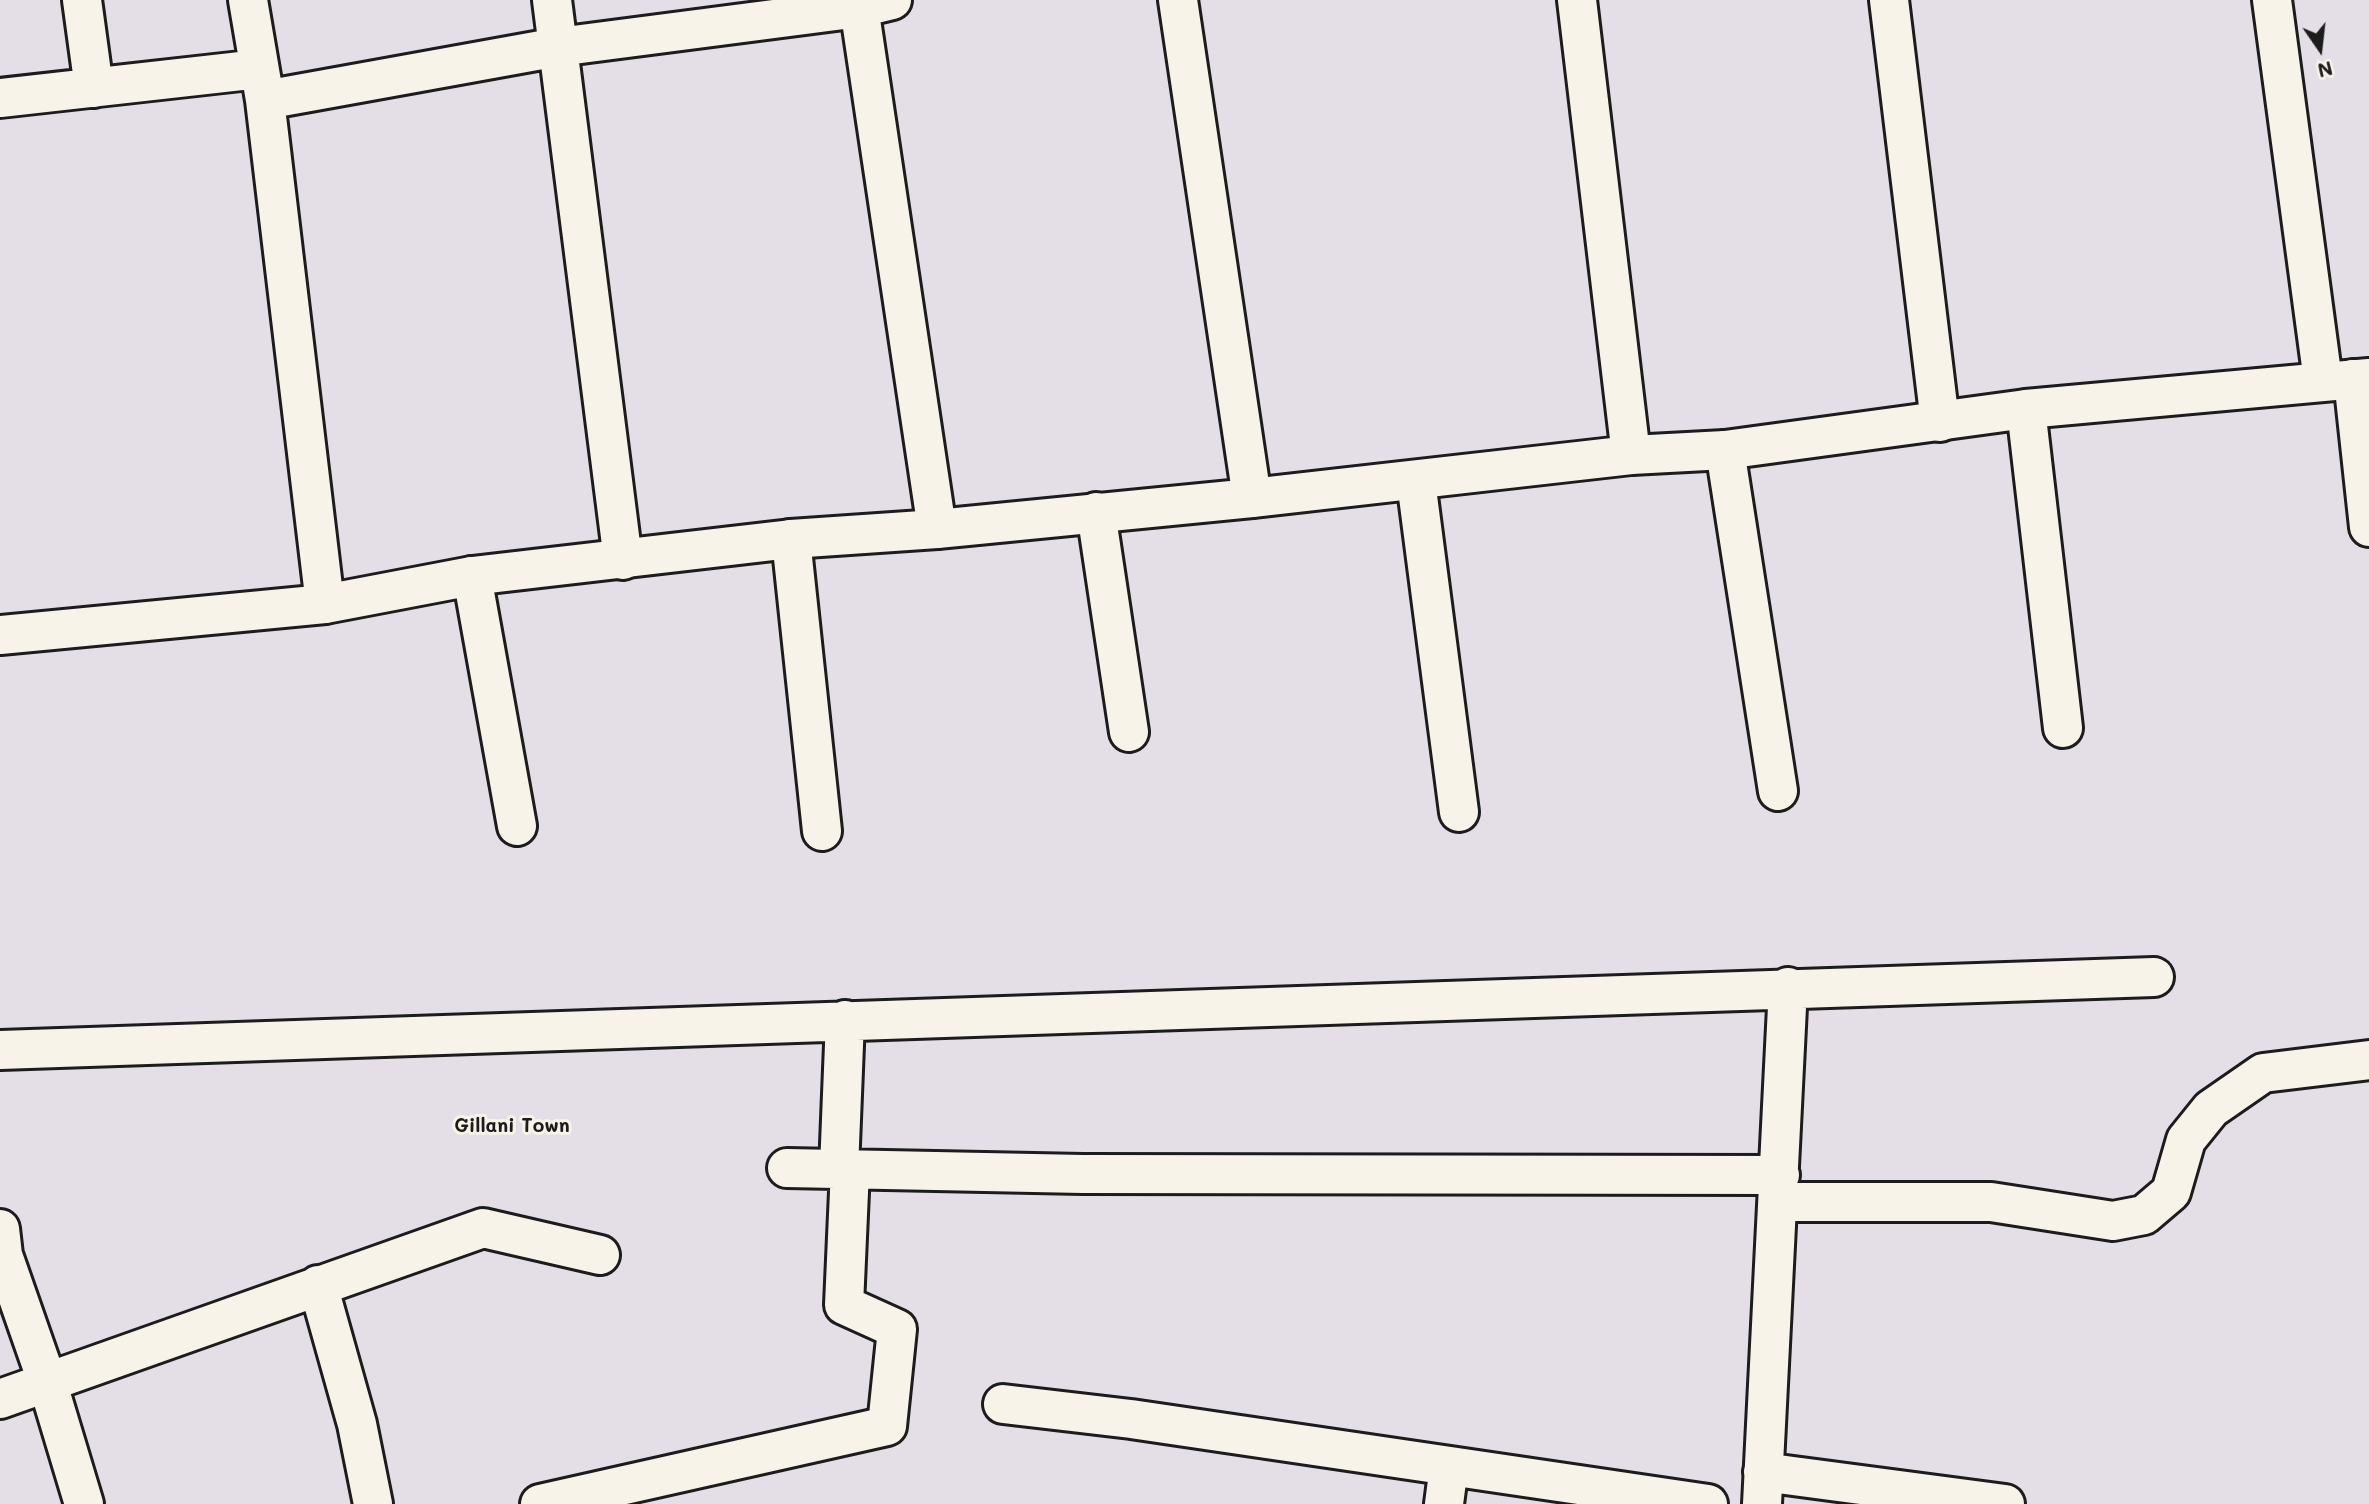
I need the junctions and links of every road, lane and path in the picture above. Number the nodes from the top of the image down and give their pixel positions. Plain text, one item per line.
1 (82, 0) edge
2 (248, 0) edge
3 (552, 0) edge
4 (1178, 0) edge
5 (1577, 0) edge
6 (1889, 0) edge
7 (2272, 0) edge
8 (870, 3) edge
9 (558, 47) junction
10 (262, 84) junction
11 (94, 88) junction
12 (0, 98) edge
13 (2348, 379) edge
14 (2026, 409) junction
15 (1940, 422) junction
16 (1725, 450) junction
17 (1631, 455) junction
18 (1416, 481) junction
19 (1252, 498) junction
20 (1096, 512) junction
21 (2369, 527) edge
22 (937, 529) junction
23 (791, 539) junction
24 (623, 560) junction
25 (472, 576) junction
26 (325, 604) junction
27 (0, 633) edge
28 (2063, 728) dead end
29 (1129, 732) dead end
30 (1778, 791) dead end
31 (1459, 812) dead end
32 (517, 826) dead end
33 (822, 831) dead end
34 (2154, 977) dead end
35 (1788, 987) junction
36 (845, 1020) junction
37 (0, 1050) edge
38 (2369, 1060) edge
39 (787, 1168) dead end
40 (845, 1169) junction
41 (1779, 1189) junction
42 (1, 1246) edge
43 (600, 1255) dead end
44 (318, 1285) junction
45 (47, 1381) junction
46 (0, 1399) edge
47 (1003, 1404) dead end
48 (1449, 1466) junction
49 (1762, 1488) edge
50 (84, 1504) edge
51 (373, 1504) edge
52 (540, 1504) edge
53 (1444, 1504) edge
54 (1708, 1504) edge
55 (2005, 1504) edge

1 - 11 street
2 - 10 street
3 - 9 street
4 - 19 street
5 - 17 street
6 - 15 street
7 - 13 street
8 - 9 street
8 - 22 street
9 - 10 street
9 - 24 street
10 - 11 street
10 - 26 street
11 - 12 street
13 - 14 street
13 - 21 street
14 - 15 street
14 - 28 street
15 - 16 street
16 - 17 street
16 - 30 street
17 - 18 street
18 - 19 street
18 - 31 street
19 - 20 street
20 - 22 street
20 - 29 street
22 - 23 street
23 - 24 street
23 - 33 street
24 - 25 street
25 - 26 street
25 - 32 street
26 - 27 street
34 - 35 street
35 - 36 street
35 - 41 street
36 - 37 street
36 - 40 street
38 - 41 street
39 - 40 street
40 - 41 street
40 - 52 street
41 - 49 street
42 - 45 street
43 - 44 street
44 - 45 street
44 - 51 street
45 - 46 street
45 - 50 street
47 - 48 street
48 - 53 street
48 - 54 street
49 - 55 street

